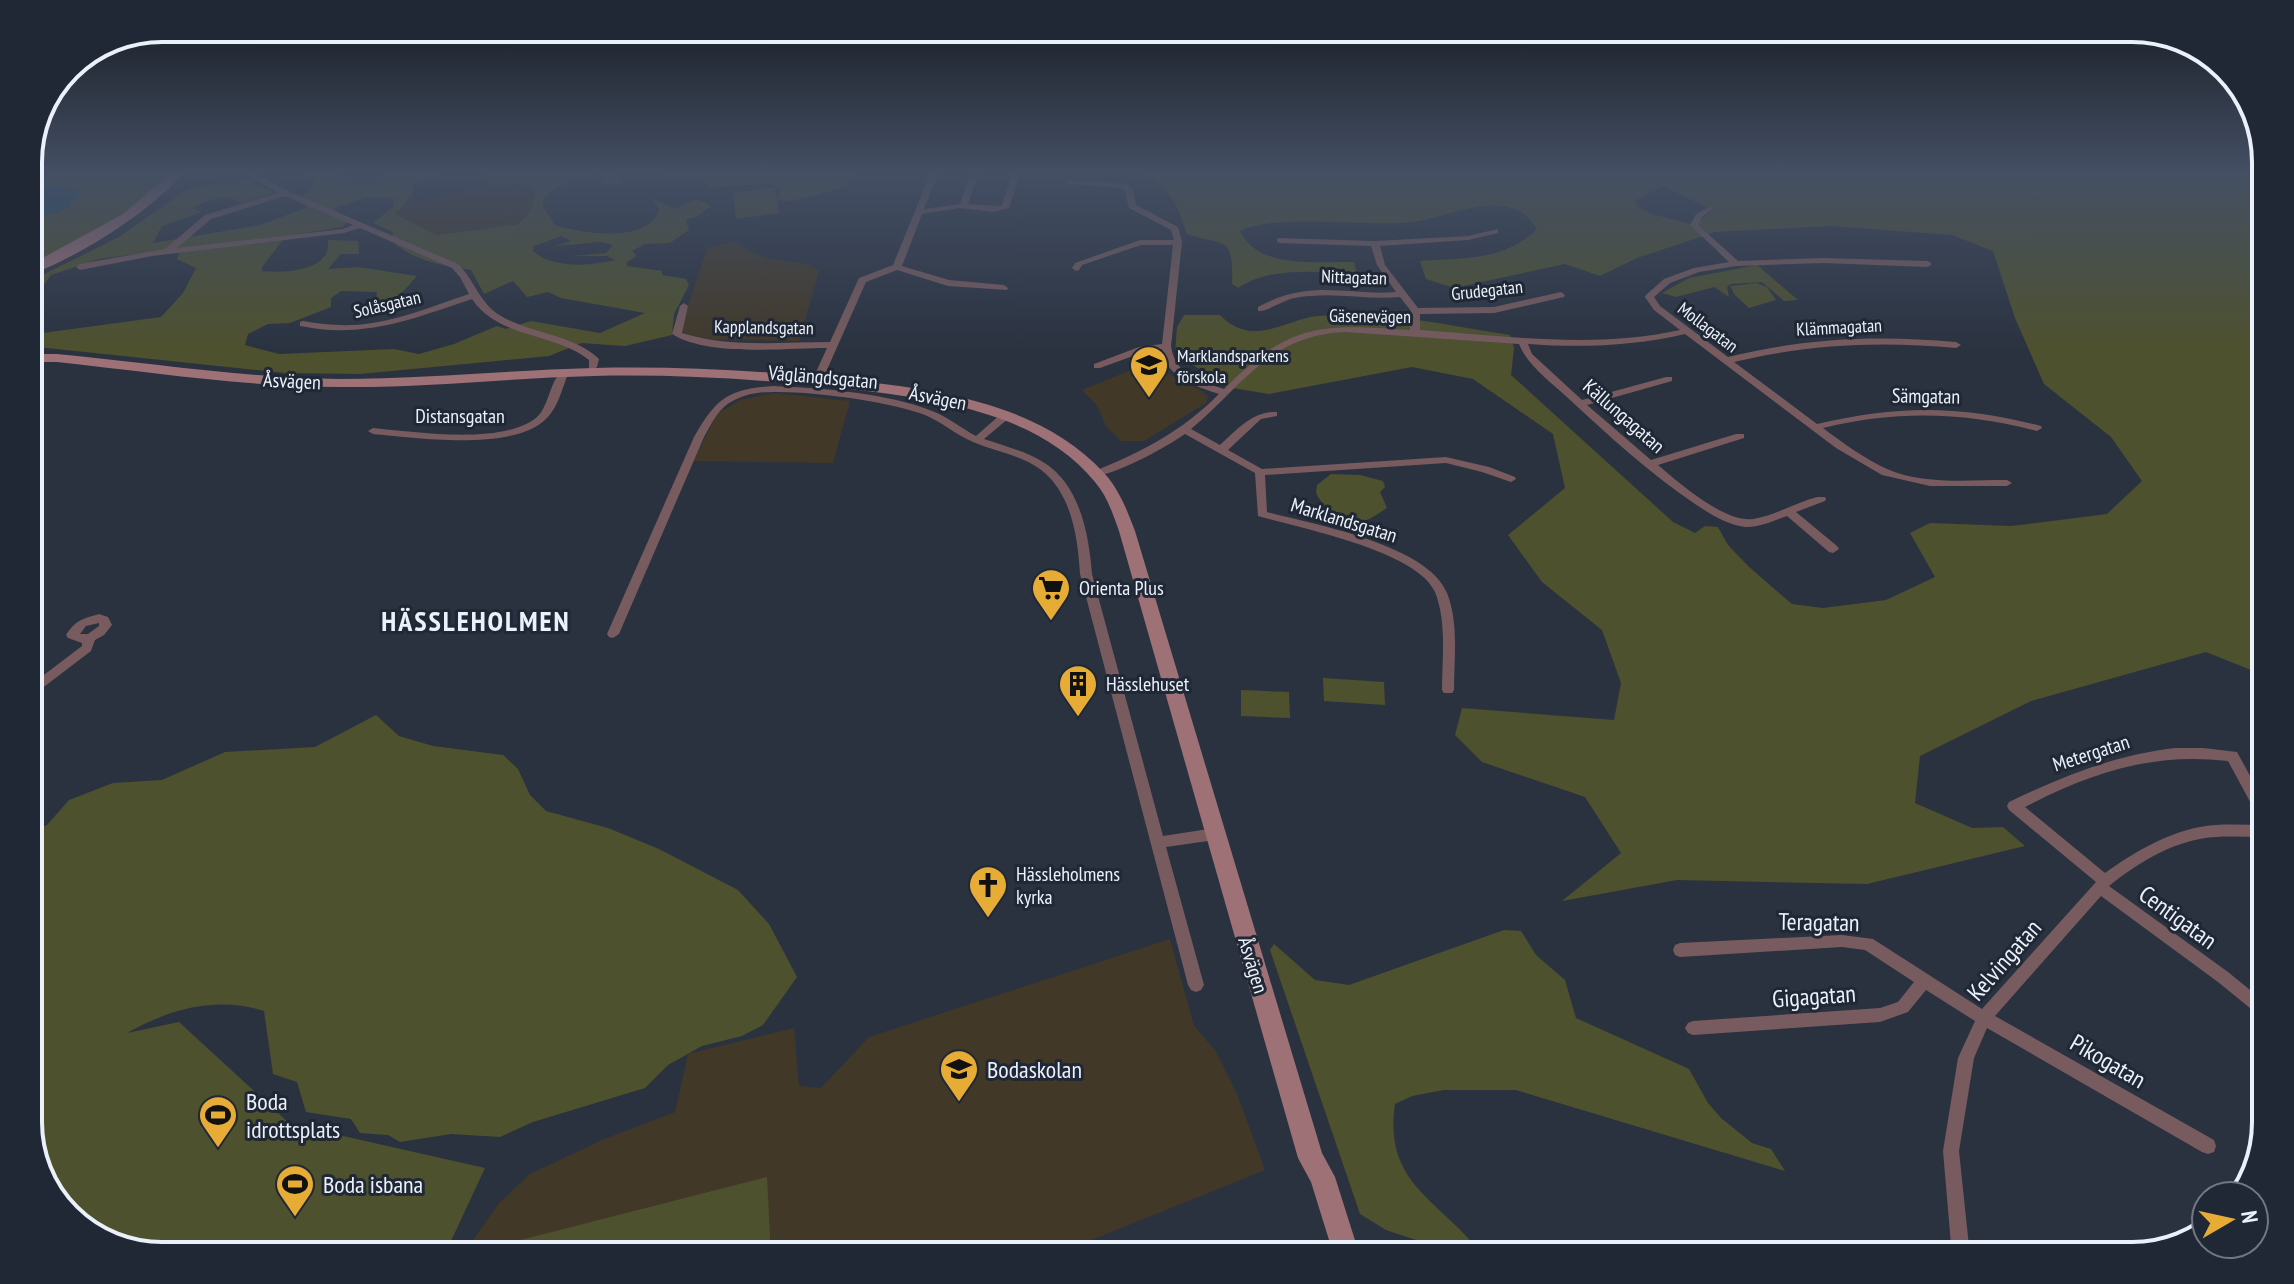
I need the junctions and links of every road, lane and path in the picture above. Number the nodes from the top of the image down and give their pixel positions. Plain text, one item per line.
1 (99, 232) edge
2 (190, 232) edge
3 (336, 232) edge
4 (377, 232) edge
5 (911, 232) edge
6 (1176, 232) edge
7 (1491, 232) edge
8 (1701, 232) edge
9 (1280, 240) dead end
10 (1178, 242) junction
11 (1375, 244) junction
12 (168, 251) junction
13 (42, 263) edge
14 (1735, 263) junction
15 (1928, 264) dead end
16 (80, 267) dead end
17 (897, 267) junction
18 (1076, 268) dead end
19 (1004, 288) dead end
20 (1401, 294) junction
21 (476, 295) junction
22 (1561, 295) dead end
23 (684, 306) dead end
24 (1261, 309) dead end
25 (1415, 311) junction
26 (303, 324) dead end
27 (1687, 331) junction
28 (1415, 333) junction
29 (1522, 340) junction
30 (834, 345) junction
31 (1956, 345) dead end
32 (1166, 346) junction
33 (42, 358) edge
34 (1725, 361) junction
35 (1097, 366) dead end
36 (592, 367) dead end
37 (563, 374) junction
38 (1669, 379) dead end
39 (817, 381) junction
40 (1226, 393) junction
41 (1582, 403) junction
42 (1273, 414) dead end
43 (1005, 416) junction
44 (1816, 427) junction
45 (2037, 428) dead end
46 (1185, 430) junction
47 (373, 431) dead end
48 (1740, 436) dead end
49 (977, 440) junction
50 (1221, 450) junction
51 (1651, 464) junction
52 (1260, 472) junction
53 (1096, 474) junction
54 (1511, 479) dead end
55 (2007, 483) dead end
56 (1821, 499) dead end
57 (1787, 510) junction
58 (1833, 549) dead end
59 (613, 634) dead end
60 (90, 638) dead end
61 (42, 683) edge
62 (1448, 690) dead end
63 (2252, 792) edge
64 (2252, 831) edge
65 (1215, 834) junction
66 (1158, 843) junction
67 (2103, 884) junction
68 (1680, 950) dead end
69 (1925, 980) junction
70 (1196, 985) dead end
71 (2252, 1001) edge
72 (1984, 1018) junction
73 (1693, 1028) dead end
74 (2208, 1146) dead end
75 (1311, 1158) junction
76 (1330, 1242) edge
77 (1343, 1242) edge
78 (1960, 1242) edge

1 - 13 street
2 - 12 street
3 - 12 street
4 - 21 street
5 - 17 street
6 - 10 street
7 - 11 street
8 - 14 street
9 - 11 street
10 - 18 street
10 - 32 street
11 - 20 street
12 - 16 street
14 - 15 street, Mollagatan
14 - 27 street, Mollagatan
17 - 19 street
17 - 30 street, Kapplandsgatan
20 - 24 street, Nittagatan
20 - 25 street
21 - 26 street, Solåsgatan
21 - 36 street
22 - 25 street, Grudegatan
23 - 30 street, Kapplandsgatan
25 - 28 street
27 - 29 street, Gäsenevägen
27 - 34 street, Mollagatan
28 - 29 street, Gäsenevägen
28 - 40 street, Gäsenevägen
29 - 41 street, Källungagatan
30 - 39 street, Kapplandsgatan
31 - 34 street, Klämmagatan
32 - 35 street
32 - 40 street
33 - 37 street, Åsvägen
34 - 44 street, Mollagatan
37 - 39 street, Åsvägen
37 - 47 street, Distansgatan
38 - 41 street
39 - 43 street, Åsvägen
40 - 46 street, Gäsenevägen
41 - 51 street, Källungagatan
42 - 50 street
43 - 49 street
43 - 53 street, Åsvägen
44 - 45 street, Sämgatan
44 - 55 street, Mollagatan
46 - 50 street
46 - 53 street, Gäsenevägen
48 - 51 street
49 - 59 street, Våglängdsgatan
49 - 66 street, Våglängdsgatan
50 - 52 street
51 - 57 street, Källungagatan
52 - 54 street, Marklandsgatan
52 - 62 street, Marklandsgatan
53 - 65 street, Åsvägen
56 - 57 street, Källungagatan
57 - 58 street
60 - 61 street
63 - 67 street, Metergatan
64 - 67 street, Kelvingatan
65 - 66 street
65 - 75 street, Åsvägen
66 - 70 street, Våglängdsgatan
67 - 71 street, Centigatan
67 - 72 street, Kelvingatan
68 - 69 street, Teragatan
69 - 72 street, Teragatan
69 - 73 street, Gigagatan
72 - 74 street, Pikogatan
72 - 78 street, Kelvingatan
75 - 76 street, Åsvägen
75 - 77 street, Åsvägen

